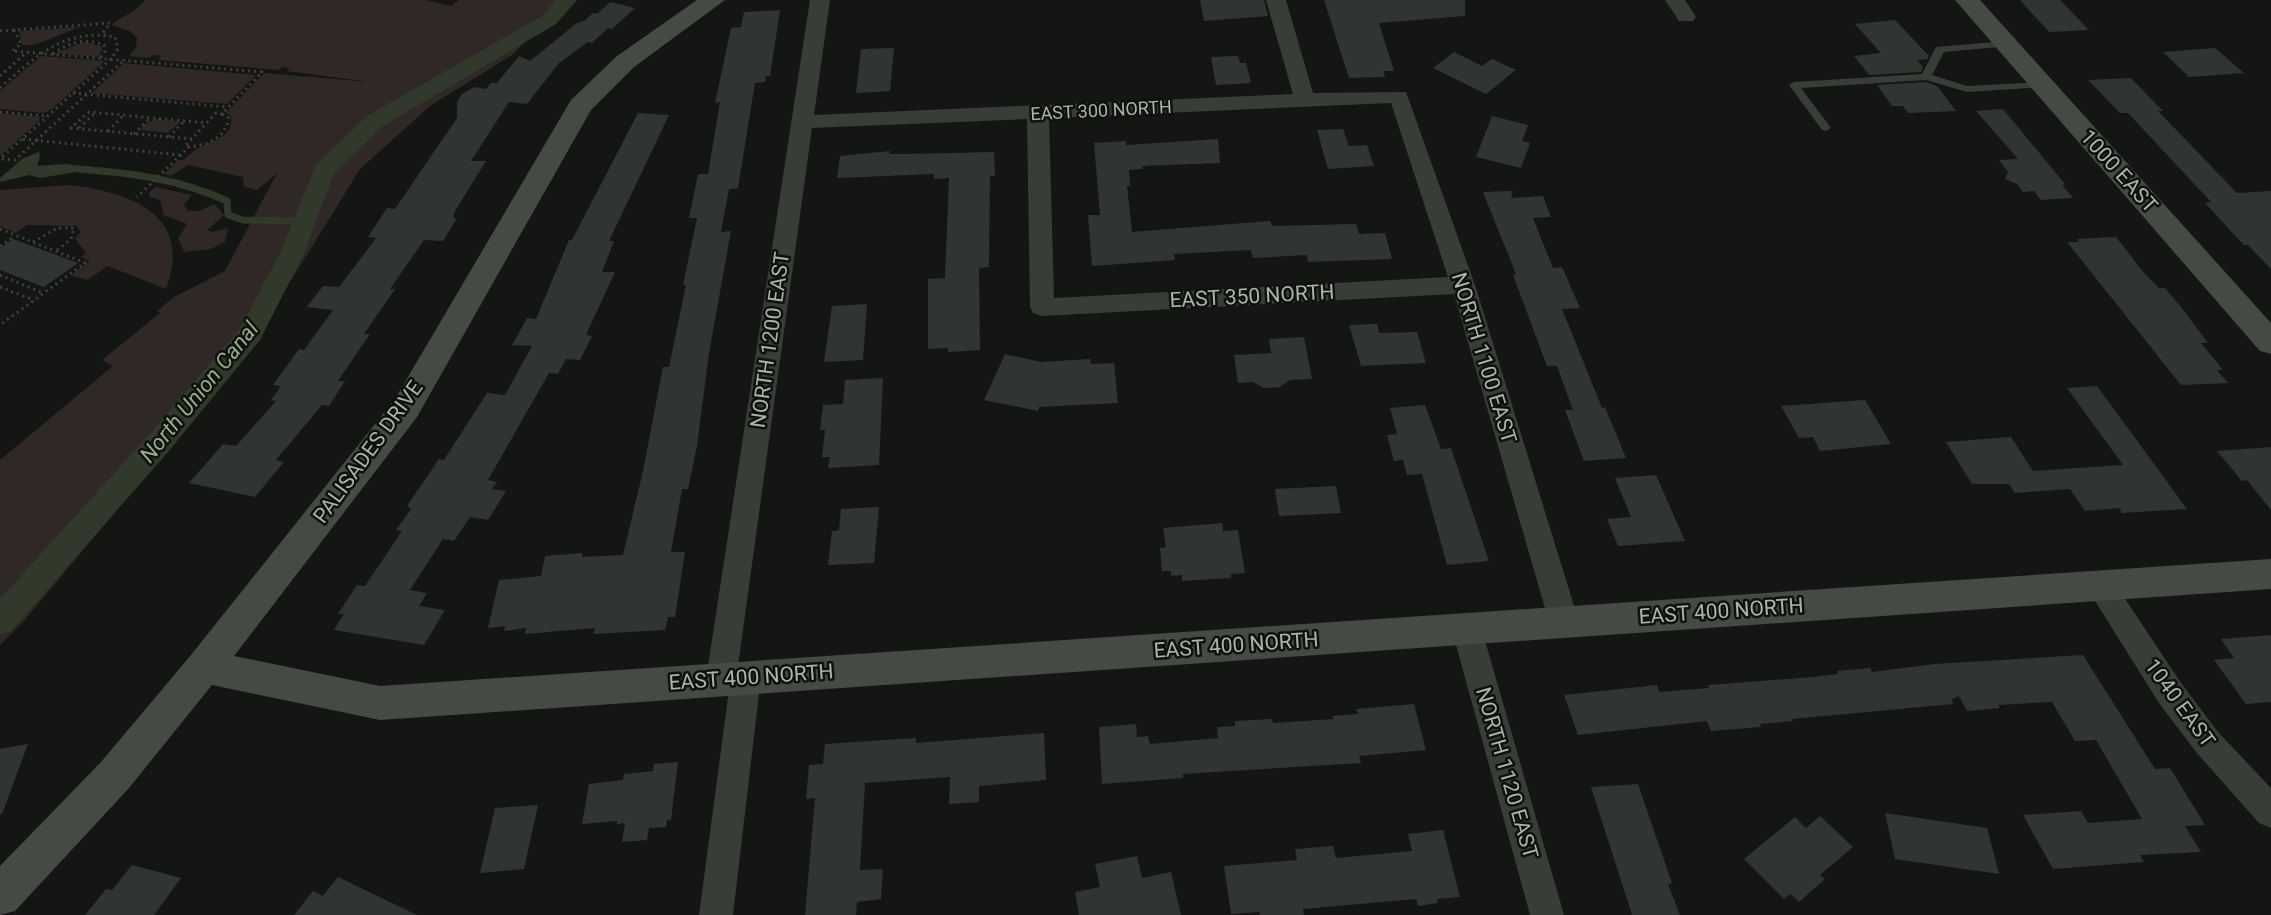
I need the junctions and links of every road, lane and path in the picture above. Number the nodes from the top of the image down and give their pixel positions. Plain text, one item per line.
1 (713, 0) edge
2 (820, 0) edge
3 (1276, 0) edge
4 (1675, 0) edge
5 (1967, 0) edge
6 (1686, 17) dead end
7 (14, 30) junction
8 (0, 31) edge
9 (104, 33) junction
10 (2006, 44) junction
11 (27, 52) junction
12 (40, 53) junction
13 (52, 54) junction
14 (100, 58) junction
15 (111, 59) junction
16 (124, 60) junction
17 (0, 75) edge
18 (1926, 77) junction
19 (2043, 85) junction
20 (0, 88) edge
21 (73, 93) junction
22 (87, 95) junction
23 (1399, 96) joint
24 (1305, 100) junction
25 (228, 107) junction
26 (0, 112) edge
27 (96, 112) junction
28 (1038, 113) junction
29 (222, 114) junction
30 (124, 115) junction
31 (48, 116) junction
32 (150, 117) junction
33 (185, 121) junction
34 (802, 122) junction
35 (207, 123) junction
36 (78, 128) junction
37 (1826, 128) dead end
38 (108, 131) junction
39 (134, 134) junction
40 (169, 137) junction
41 (22, 139) junction
42 (192, 139) junction
43 (37, 140) junction
44 (189, 147) junction
45 (181, 155) junction
46 (0, 159) edge
47 (137, 197) dead end
48 (0, 229) edge
49 (16, 236) junction
50 (33, 242) junction
51 (0, 246) edge
52 (55, 251) junction
53 (0, 275) edge
54 (1463, 285) junction
55 (0, 287) edge
56 (44, 293) junction
57 (34, 300) junction
58 (0, 325) edge
59 (2271, 343) edge
60 (2271, 574) edge
61 (2100, 585) junction
62 (1564, 622) junction
63 (1467, 630) junction
64 (204, 667) junction
65 (734, 678) junction
66 (2271, 812) edge
67 (0, 896) edge
68 (716, 915) edge
69 (1547, 915) edge

1 - 64 street, PALISADES DRIVE
2 - 34 street, NORTH 1200 EAST
3 - 24 street
4 - 6 street
5 - 10 street, 1000 EAST
7 - 8 path
7 - 9 path
7 - 11 path
9 - 12 path
9 - 15 path
10 - 18 lane
10 - 19 street, 1000 EAST
11 - 12 path
11 - 17 path
12 - 13 path
12 - 20 path
13 - 14 path
13 - 14 path
14 - 15 path
15 - 16 path
15 - 21 path
16 - 22 path
16 - 25 path
18 - 19 lane
18 - 37 lane
19 - 59 street, 1000 EAST
21 - 22 path
21 - 31 path
22 - 25 path
22 - 43 path
23 - 24 street, EAST 300 NORTH
23 - 54 street, NORTH 1100 EAST
24 - 28 street, EAST 300 NORTH
25 - 29 path
26 - 31 path
27 - 30 path
27 - 36 path
27 - 36 path
28 - 34 street, EAST 300 NORTH
28 - 54 street, EAST 350 NORTH
29 - 35 path
29 - 44 path
30 - 32 path
30 - 38 path
31 - 41 path
32 - 33 path
32 - 39 path
33 - 35 path
33 - 40 path
34 - 65 street, NORTH 1200 EAST
35 - 42 path
36 - 38 path
38 - 39 path
39 - 40 path
40 - 42 path
41 - 43 path
41 - 46 path
42 - 44 path
43 - 45 path
43 - 46 path
44 - 45 path
45 - 47 path
48 - 49 path
49 - 50 path
49 - 51 path
50 - 52 path
50 - 52 path
52 - 56 path
53 - 56 path
54 - 62 street, NORTH 1100 EAST
55 - 57 path
56 - 57 path
57 - 58 path
60 - 61 street, EAST 400 NORTH
61 - 62 street, EAST 400 NORTH
61 - 66 street, 1040 EAST
62 - 63 street, EAST 400 NORTH
63 - 65 street, EAST 400 NORTH
63 - 69 street, NORTH 1120 EAST
64 - 65 street, EAST 400 NORTH
64 - 67 street, PALISADES DRIVE
65 - 68 street, NORTH 1200 EAST

